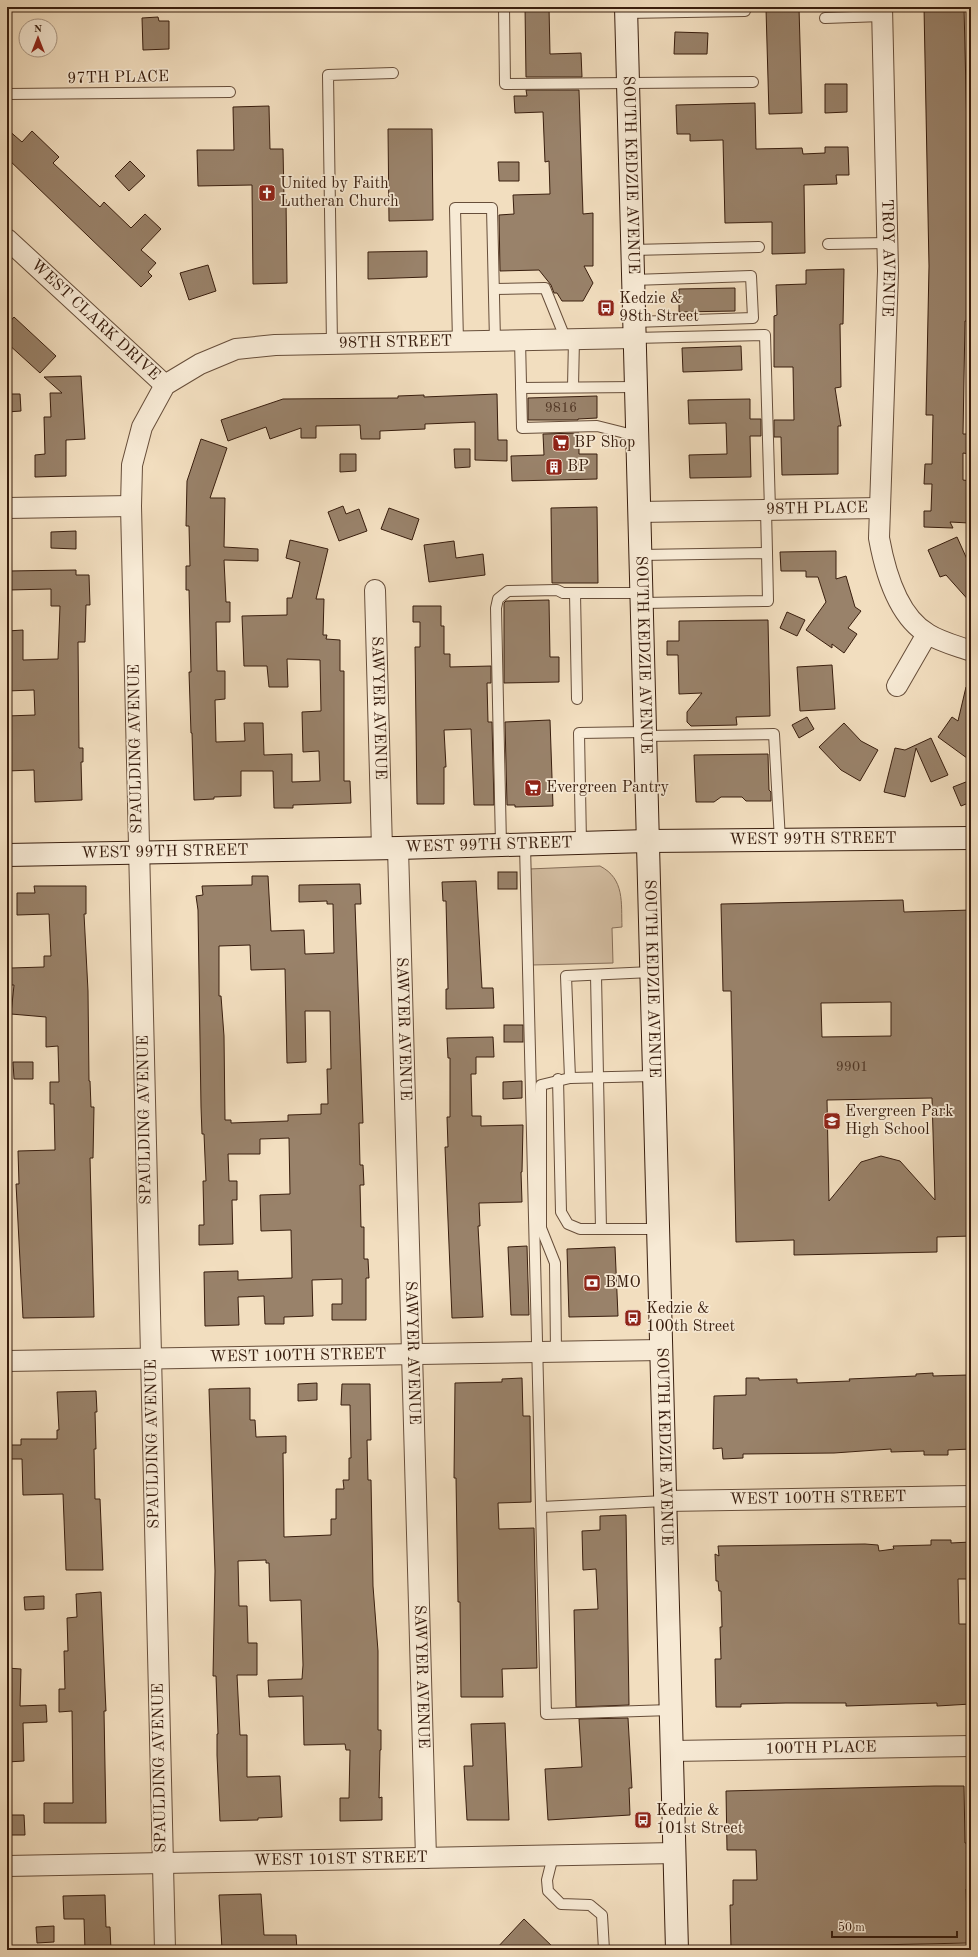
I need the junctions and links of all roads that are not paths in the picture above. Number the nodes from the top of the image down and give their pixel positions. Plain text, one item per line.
1 (504, 7) edge
2 (745, 7) edge
3 (626, 10) edge
4 (882, 12) edge
5 (825, 18) dead end
6 (393, 74) dead end
7 (628, 82) junction
8 (753, 82) dead end
9 (230, 92) dead end
10 (7, 94) edge
11 (7, 239) edge
12 (888, 243) junction
13 (828, 244) dead end
14 (759, 247) dead end
15 (632, 250) junction
16 (633, 280) junction
17 (494, 289) junction
18 (634, 330) junction
19 (520, 340) junction
20 (570, 340) junction
21 (495, 341) junction
22 (458, 342) junction
23 (332, 344) junction
24 (165, 385) junction
25 (573, 387) junction
26 (636, 387) junction
27 (521, 388) junction
28 (637, 436) junction
29 (131, 506) junction
30 (7, 508) edge
31 (879, 508) junction
32 (768, 510) junction
33 (639, 512) junction
34 (767, 553) junction
35 (640, 555) junction
36 (375, 590) dead end
37 (575, 593) junction
38 (641, 598) junction
39 (927, 634) junction
40 (971, 651) edge
41 (897, 686) dead end
42 (577, 699) dead end
43 (645, 734) junction
44 (971, 838) edge
45 (780, 840) junction
46 (648, 841) junction
47 (581, 843) junction
48 (501, 845) junction
49 (525, 845) junction
50 (390, 849) junction
51 (139, 854) junction
52 (7, 855) edge
53 (651, 972) junction
54 (596, 974) junction
55 (654, 1076) junction
56 (598, 1077) junction
57 (570, 1078) junction
58 (558, 1080) junction
59 (601, 1228) junction
60 (658, 1229) junction
61 (661, 1350) junction
62 (537, 1352) junction
63 (556, 1352) junction
64 (412, 1354) junction
65 (150, 1358) junction
66 (7, 1361) edge
67 (971, 1496) edge
68 (665, 1500) junction
69 (541, 1507) junction
70 (671, 1710) junction
71 (971, 1746) edge
72 (672, 1752) junction
73 (674, 1853) junction
74 (553, 1856) junction
75 (426, 1858) junction
76 (162, 1863) junction
77 (7, 1866) edge
78 (165, 1950) edge
79 (604, 1950) edge
80 (677, 1950) edge

1 - 7 lane
2 - 3 lane
3 - 7 main road, SOUTH KEDZIE AVENUE
4 - 5 lane
4 - 12 street, TROY AVENUE
6 - 23 lane
7 - 8 lane
7 - 15 main road, SOUTH KEDZIE AVENUE
9 - 10 lane, 97TH PLACE
11 - 24 street, WEST CLARK DRIVE
12 - 13 lane
12 - 31 street, TROY AVENUE
14 - 15 lane
15 - 16 main road, SOUTH KEDZIE AVENUE
16 - 18 main road, SOUTH KEDZIE AVENUE
16 - 18 lane
17 - 20 lane
17 - 21 lane
17 - 22 lane
18 - 20 street, 98TH STREET
18 - 26 main road, SOUTH KEDZIE AVENUE
18 - 32 lane
19 - 20 street, 98TH STREET
19 - 21 street, 98TH STREET
19 - 27 lane
20 - 25 lane
21 - 22 street, 98TH STREET
22 - 23 street, 98TH STREET
23 - 24 street, 98TH STREET
24 - 29 street, SPAULDING AVENUE
25 - 26 lane
25 - 27 lane
26 - 28 main road, SOUTH KEDZIE AVENUE
27 - 28 lane
28 - 33 main road, SOUTH KEDZIE AVENUE
29 - 30 street
29 - 51 street, SPAULDING AVENUE
31 - 32 street, 98TH PLACE
31 - 39 street, 98TH PLACE
32 - 33 street, 98TH PLACE
32 - 34 lane
33 - 35 main road, SOUTH KEDZIE AVENUE
34 - 35 lane
34 - 38 lane
35 - 38 main road, SOUTH KEDZIE AVENUE
36 - 50 street, SAWYER AVENUE
37 - 38 lane
37 - 42 lane
37 - 48 lane
38 - 43 main road, SOUTH KEDZIE AVENUE
39 - 40 street, 98TH PLACE
39 - 41 street
43 - 45 lane
43 - 46 main road, SOUTH KEDZIE AVENUE
43 - 47 lane
44 - 45 main road, WEST 99TH STREET
45 - 46 main road, WEST 99TH STREET
46 - 47 main road, WEST 99TH STREET
46 - 53 main road, SOUTH KEDZIE AVENUE
47 - 49 main road, WEST 99TH STREET
48 - 49 main road, WEST 99TH STREET
48 - 50 main road, WEST 99TH STREET
49 - 62 lane
50 - 51 main road, WEST 99TH STREET
50 - 64 street, SAWYER AVENUE
51 - 52 main road, WEST 99TH STREET
51 - 65 street, SPAULDING AVENUE
53 - 54 lane
53 - 55 main road, SOUTH KEDZIE AVENUE
54 - 56 lane
54 - 57 lane
55 - 56 lane
55 - 60 main road, SOUTH KEDZIE AVENUE
56 - 57 lane
56 - 59 lane
57 - 58 lane
58 - 59 lane
58 - 63 lane
59 - 60 lane
60 - 61 main road, SOUTH KEDZIE AVENUE
61 - 63 street, WEST 100TH STREET
61 - 68 main road, SOUTH KEDZIE AVENUE
62 - 63 street, WEST 100TH STREET
62 - 64 street, WEST 100TH STREET
62 - 69 lane
64 - 65 street, WEST 100TH STREET
64 - 75 street, SAWYER AVENUE
65 - 66 street, WEST 100TH STREET
65 - 76 street, SPAULDING AVENUE
67 - 68 street, WEST 100TH STREET
68 - 69 lane
68 - 70 main road, SOUTH KEDZIE AVENUE
69 - 70 lane
70 - 72 main road, SOUTH KEDZIE AVENUE
71 - 72 street, 100TH PLACE
72 - 73 main road, SOUTH KEDZIE AVENUE
73 - 74 street, WEST 101ST STREET
73 - 80 main road, SOUTH KEDZIE AVENUE
74 - 75 street, WEST 101ST STREET
74 - 79 lane
75 - 76 street, WEST 101ST STREET
76 - 77 street, WEST 101ST STREET
76 - 78 street, SPAULDING AVENUE

